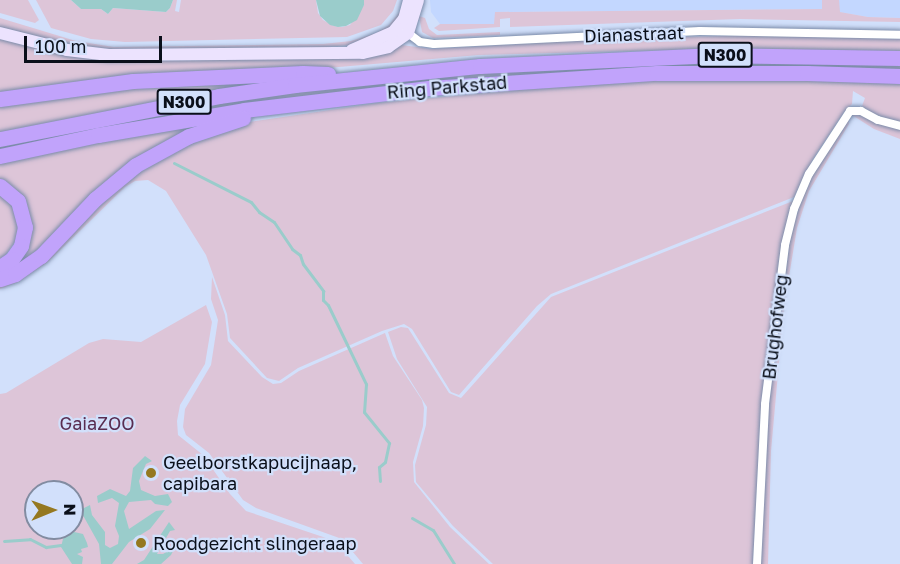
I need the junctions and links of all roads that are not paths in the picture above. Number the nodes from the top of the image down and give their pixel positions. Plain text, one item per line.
1 (409, 0) edge
2 (418, 0) edge
3 (403, 30) junction
4 (0, 33) edge
5 (900, 34) edge
6 (900, 58) edge
7 (370, 76) junction
8 (900, 76) edge
9 (0, 99) edge
10 (287, 104) junction
11 (900, 126) edge
12 (0, 139) edge
13 (0, 156) edge
14 (0, 186) edge
15 (0, 267) edge
16 (0, 279) edge
17 (757, 564) edge

1 - 3 street
2 - 3 street
3 - 4 street
3 - 5 street, Dianastraat
6 - 7 highway, Ring Parkstad / N300
7 - 9 highway, N300
7 - 12 highway, Ring Parkstad / N300
8 - 10 highway, Ring Parkstad / N300
10 - 13 highway, Ring Parkstad / N300
10 - 16 highway, N300
11 - 17 street, Brughofweg
14 - 15 highway

